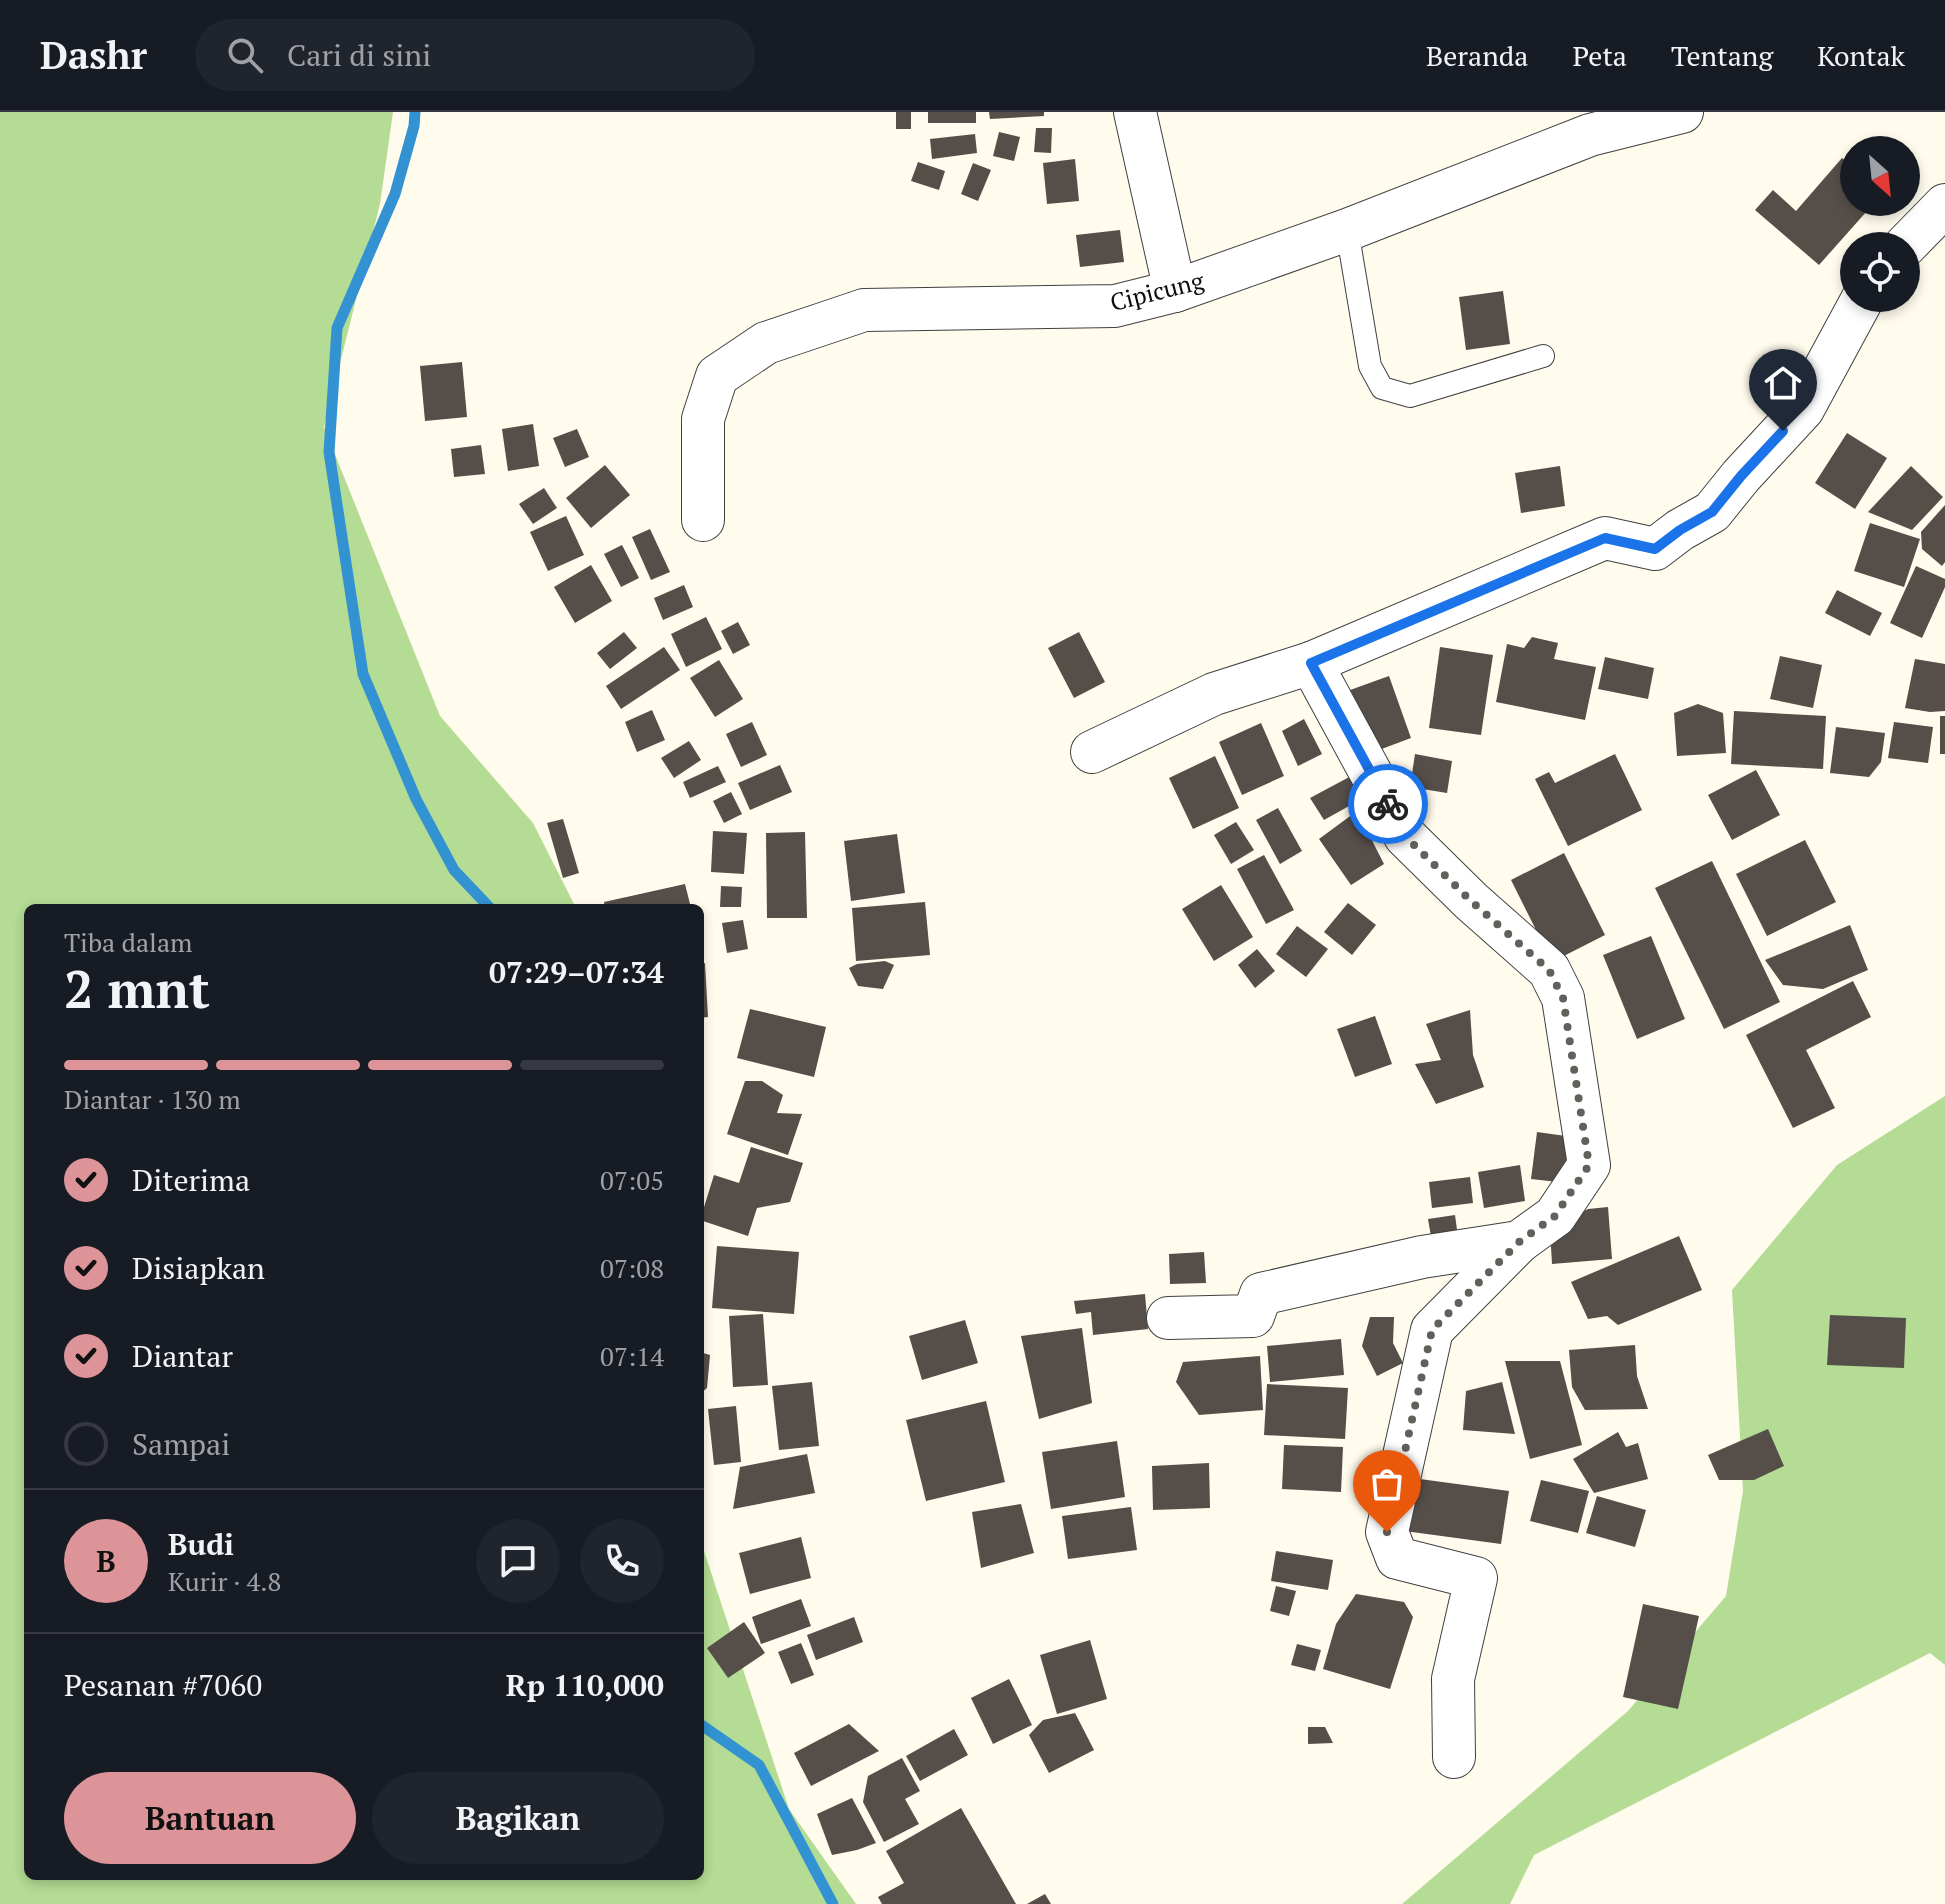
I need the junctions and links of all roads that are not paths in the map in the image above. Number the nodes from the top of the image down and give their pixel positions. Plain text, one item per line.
1 (1135, 112) edge
2 (1682, 112) edge
3 (1945, 205) edge
4 (1347, 230) junction
5 (1919, 232) edge
6 (1175, 291) junction
7 (1855, 312) edge
8 (1543, 356) dead end
9 (703, 520) dead end
10 (1311, 663) junction
11 (1092, 752) dead end
12 (1519, 1242) junction
13 (1168, 1318) dead end
14 (1454, 1757) dead end

1 - 6 street
2 - 4 street, Cipicung
3 - 5 street
4 - 6 street, Cipicung
4 - 8 lane
6 - 9 street, Cipicung
7 - 10 street
10 - 11 street
10 - 12 street
12 - 13 street
12 - 14 street

